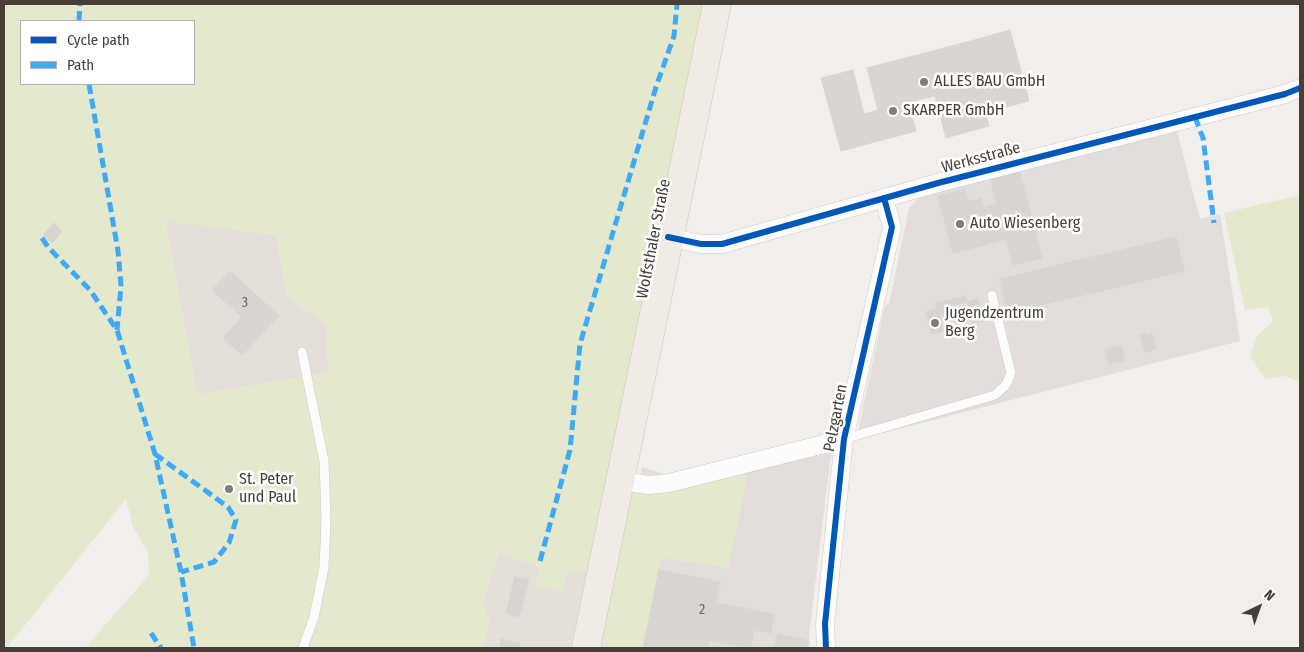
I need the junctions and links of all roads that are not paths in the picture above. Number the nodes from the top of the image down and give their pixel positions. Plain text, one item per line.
1 (717, 4) edge
2 (1300, 88) edge
3 (884, 198) junction
4 (668, 237) junction
5 (992, 295) dead end
6 (302, 352) dead end
7 (844, 439) junction
8 (621, 481) junction
9 (303, 648) edge
10 (586, 648) edge
11 (826, 648) edge

1 - 4 main road, Wolfsthaler Straße
2 - 3 street, Werksstraße
3 - 4 street, Werksstraße
3 - 7 street, Pelzgarten
4 - 8 main road, Wolfsthaler Straße
5 - 7 lane
6 - 9 lane
7 - 8 street
7 - 11 street, Pelzgarten
8 - 10 main road, Wolfsthaler Straße

